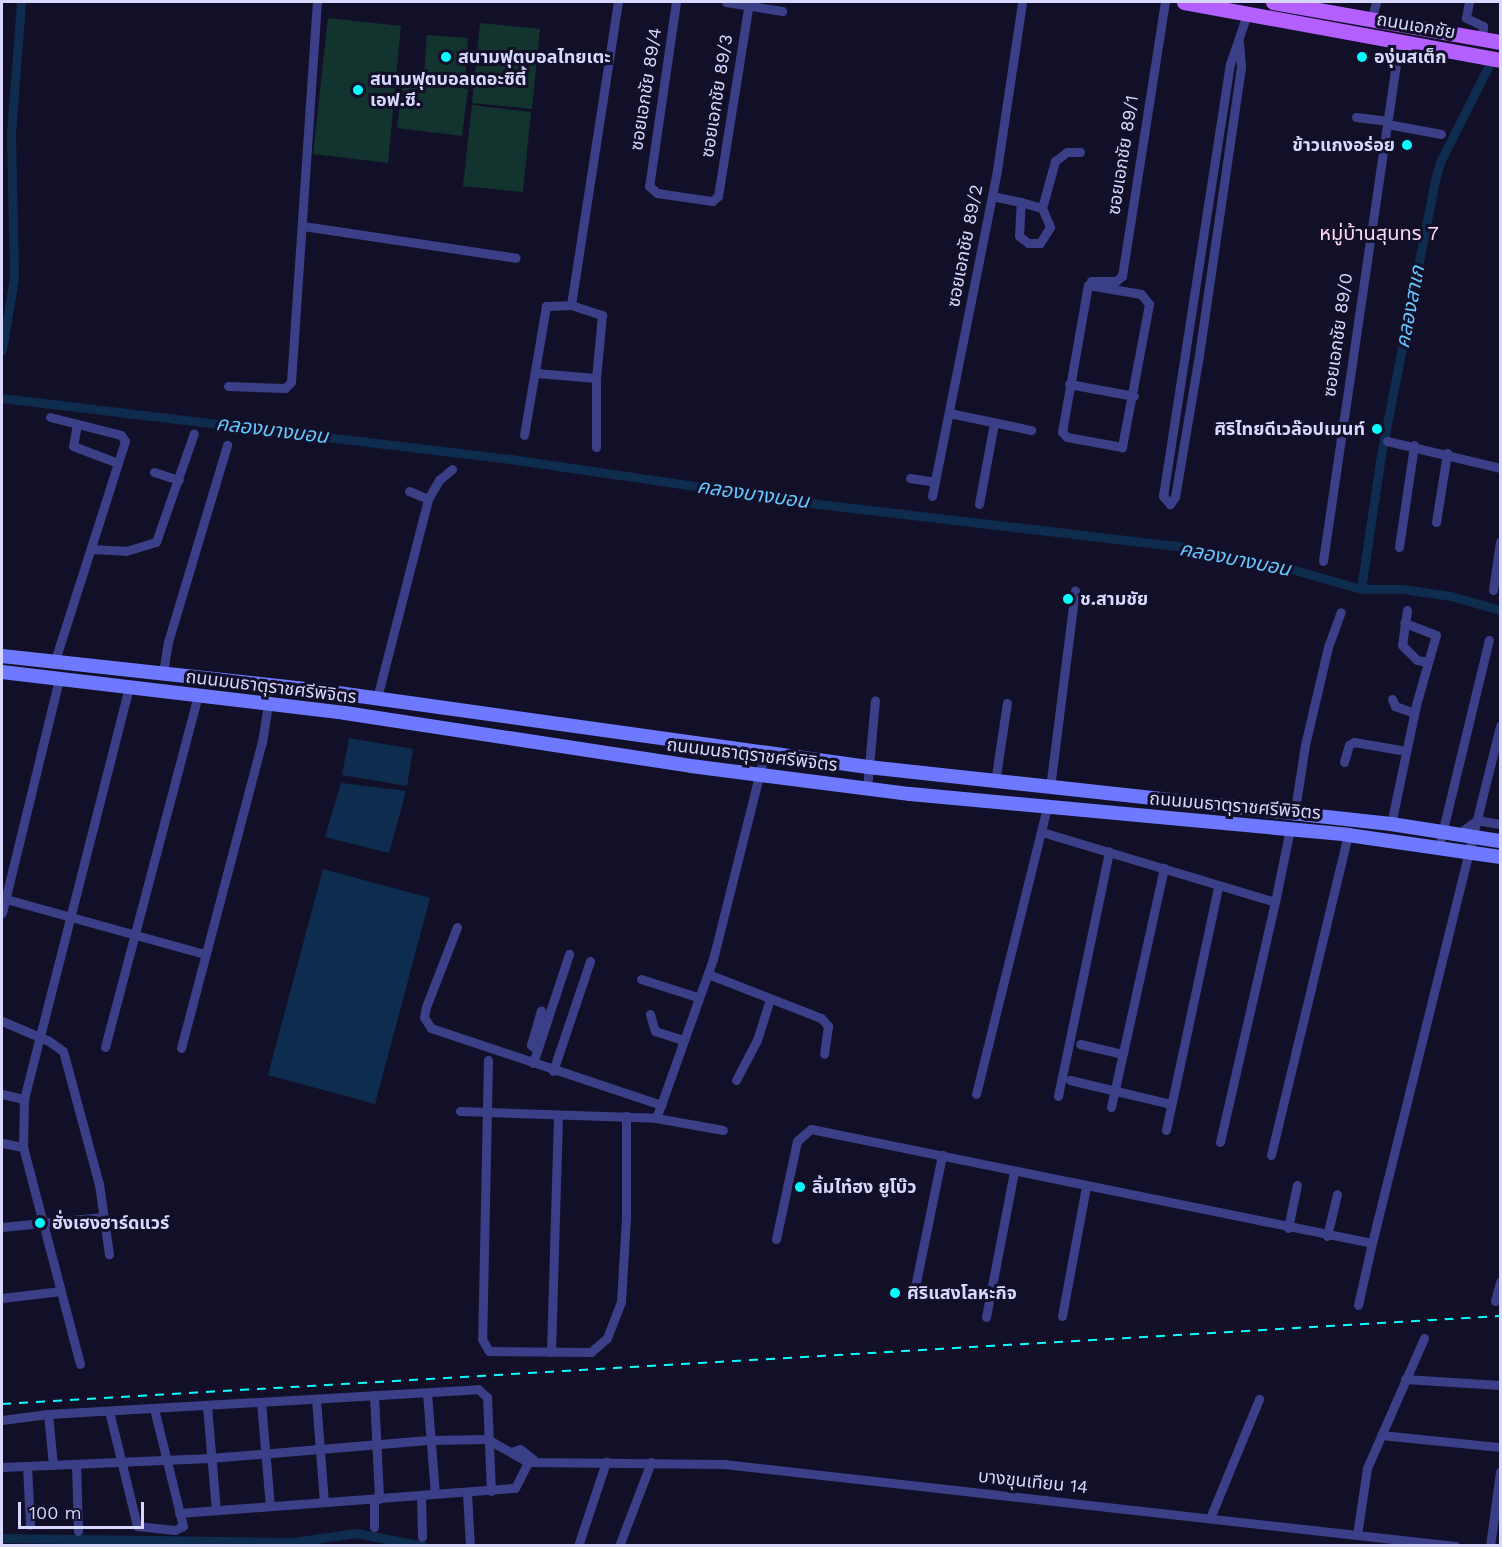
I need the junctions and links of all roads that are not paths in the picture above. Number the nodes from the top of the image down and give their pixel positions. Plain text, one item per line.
1 (317, 2) edge
2 (618, 2) edge
3 (676, 2) edge
4 (726, 2) edge
5 (1022, 2) edge
6 (1165, 2) edge
7 (1184, 2) edge
8 (1273, 2) edge
9 (1376, 2) edge
10 (1469, 2) edge
11 (749, 3) edge
12 (782, 10) dead end
13 (1247, 14) junction
14 (1371, 20) junction
15 (1490, 40) edge
16 (1239, 43) junction
17 (1399, 43) junction
18 (1500, 60) edge
19 (1356, 117) dead end
20 (1387, 123) junction
21 (1441, 134) dead end
22 (1080, 152) dead end
23 (718, 196) joint
24 (992, 196) junction
25 (1021, 202) junction
26 (1042, 208) junction
27 (303, 226) junction
28 (516, 258) dead end
29 (1088, 285) junction
30 (571, 305) junction
31 (536, 373) junction
32 (596, 378) junction
33 (1069, 384) junction
34 (228, 386) dead end
35 (1134, 396) junction
36 (949, 414) junction
37 (50, 417) dead end
38 (994, 423) junction
39 (77, 424) junction
40 (1031, 429) dead end
41 (194, 433) dead end
42 (524, 435) dead end
43 (1387, 441) dead end
44 (227, 445) dead end
45 (1414, 445) junction
46 (596, 447) dead end
47 (1447, 453) junction
48 (118, 463) junction
49 (1500, 468) edge
50 (452, 469) dead end
51 (154, 472) dead end
52 (910, 478) dead end
53 (179, 480) junction
54 (935, 482) junction
55 (409, 491) dead end
56 (932, 496) dead end
57 (428, 500) junction
58 (979, 504) dead end
59 (1436, 522) dead end
60 (1500, 542) edge
61 (1400, 547) dead end
62 (91, 549) junction
63 (1323, 561) dead end
64 (1492, 590) dead end
65 (1075, 591) dead end
66 (1407, 610) dead end
67 (1341, 612) dead end
68 (1404, 623) junction
69 (1489, 640) dead end
70 (2, 656) edge
71 (1428, 662) junction
72 (54, 663) junction
73 (2, 672) edge
74 (163, 673) junction
75 (58, 680) junction
76 (129, 688) junction
77 (198, 696) junction
78 (377, 698) junction
79 (1392, 699) dead end
80 (875, 700) dead end
81 (1007, 703) dead end
82 (268, 704) junction
83 (1414, 713) junction
84 (1500, 726) edge
85 (1406, 751) junction
86 (765, 752) junction
87 (1344, 762) dead end
88 (868, 767) junction
89 (760, 774) junction
90 (995, 782) junction
91 (867, 788) junction
92 (1050, 788) junction
93 (1047, 807) junction
94 (1477, 820) junction
95 (1292, 822) junction
96 (1395, 824) junction
97 (1500, 824) edge
98 (1442, 831) junction
99 (1042, 832) junction
100 (1458, 834) junction
101 (1347, 835) junction
102 (1397, 840) junction
103 (1500, 842) edge
104 (1473, 843) junction
105 (1439, 846) junction
106 (1109, 851) junction
107 (1500, 856) edge
108 (1164, 868) junction
109 (1218, 888) junction
110 (6, 900) junction
111 (1275, 902) junction
112 (2, 913) edge
113 (69, 919) junction
114 (457, 927) dead end
115 (135, 937) junction
116 (204, 954) junction
117 (569, 954) dead end
118 (590, 961) dead end
119 (708, 974) junction
120 (641, 979) dead end
121 (698, 997) junction
122 (770, 999) junction
123 (541, 1010) dead end
124 (650, 1014) dead end
125 (2, 1022) edge
126 (40, 1038) junction
127 (682, 1040) junction
128 (1080, 1044) dead end
129 (105, 1047) dead end
130 (181, 1048) dead end
131 (537, 1050) junction
132 (824, 1054) dead end
133 (1122, 1054) junction
134 (488, 1060) dead end
135 (533, 1063) junction
136 (554, 1071) junction
137 (736, 1080) dead end
138 (1070, 1080) dead end
139 (1115, 1089) junction
140 (2, 1094) edge
141 (976, 1094) dead end
142 (1058, 1096) dead end
143 (24, 1099) junction
144 (1171, 1104) junction
145 (661, 1105) junction
146 (1111, 1107) dead end
147 (460, 1112) dead end
148 (488, 1112) junction
149 (558, 1115) junction
150 (626, 1116) junction
151 (656, 1118) junction
152 (723, 1130) dead end
153 (1166, 1130) dead end
154 (1220, 1142) dead end
155 (2, 1143) edge
156 (23, 1147) junction
157 (942, 1155) junction
158 (1271, 1155) dead end
159 (1014, 1171) junction
160 (1297, 1185) dead end
161 (1086, 1186) junction
162 (1337, 1194) dead end
163 (103, 1217) junction
164 (42, 1222) junction
165 (2, 1227) edge
166 (1288, 1228) junction
167 (1327, 1236) junction
168 (776, 1239) dead end
169 (1372, 1243) junction
170 (108, 1254) dead end
171 (1500, 1282) edge
172 (915, 1287) dead end
173 (61, 1292) junction
174 (2, 1298) edge
175 (1496, 1301) dead end
176 (1358, 1305) dead end
177 (1062, 1316) dead end
178 (986, 1317) dead end
179 (1424, 1338) dead end
180 (551, 1352) junction
181 (80, 1364) dead end
182 (1405, 1379) junction
183 (1500, 1385) edge
184 (427, 1393) junction
185 (374, 1395) junction
186 (316, 1399) junction
187 (1259, 1399) dead end
188 (261, 1402) junction
189 (207, 1406) junction
190 (154, 1409) junction
191 (109, 1412) junction
192 (48, 1414) junction
193 (2, 1420) edge
194 (1381, 1435) junction
195 (487, 1439) junction
196 (431, 1440) junction
197 (377, 1445) junction
198 (1500, 1447) edge
199 (320, 1449) junction
200 (266, 1453) junction
201 (210, 1458) junction
202 (167, 1460) junction
203 (121, 1462) junction
204 (537, 1462) junction
205 (606, 1462) junction
206 (651, 1462) junction
207 (76, 1464) junction
208 (53, 1465) junction
209 (27, 1466) junction
210 (2, 1467) edge
211 (1500, 1472) edge
212 (491, 1491) junction
213 (468, 1493) junction
214 (435, 1494) junction
215 (421, 1496) junction
216 (376, 1499) junction
217 (324, 1502) junction
218 (270, 1506) junction
219 (216, 1510) junction
220 (179, 1512) junction
221 (1210, 1518) junction
222 (30, 1525) dead end
223 (374, 1527) dead end
224 (78, 1531) dead end
225 (1358, 1535) junction
226 (422, 1537) dead end
227 (470, 1545) edge
228 (578, 1545) edge
229 (619, 1545) edge
230 (1455, 1545) edge
231 (1490, 1545) edge

1 - 27 street
2 - 30 street
3 - 23 street, ซอยเอกชัย 89/4
4 - 11 street
5 - 24 street, ซอยเอกชัย 89/2
6 - 29 street, ซอยเอกชัย 89/1
7 - 13 main road, ถนนเอกชัย
8 - 14 main road, ถนนเอกชัย
9 - 14 street
10 - 15 street
11 - 12 street
11 - 23 street, ซอยเอกชัย 89/3
13 - 16 street
13 - 17 main road, ถนนเอกชัย
14 - 15 main road, ถนนเอกชัย
16 - 16 street
17 - 18 main road, ถนนเอกชัย
17 - 20 street, ซอยเอกชัย 89/0
19 - 20 street
20 - 21 street
20 - 63 street, ซอยเอกชัย 89/0
22 - 26 street
24 - 25 street
24 - 36 street, ซอยเอกชัย 89/2
25 - 26 street
25 - 26 street
27 - 28 street
27 - 34 street
29 - 33 street
29 - 35 street
30 - 31 street
30 - 32 street
31 - 32 street
31 - 42 street
32 - 46 street
33 - 35 street
33 - 35 street
36 - 38 street
36 - 54 street, ซอยเอกชัย 89/2
37 - 39 street
38 - 40 street
38 - 58 street
39 - 48 street
39 - 48 street
41 - 53 street
43 - 45 street
44 - 74 street
45 - 47 street
45 - 61 street
47 - 49 street
47 - 59 street
48 - 62 street
50 - 57 street
51 - 53 street
52 - 54 street
53 - 62 street
54 - 56 street, ซอยเอกชัย 89/2
55 - 57 street
57 - 78 street
60 - 64 street
62 - 72 street
65 - 92 street
66 - 68 street
67 - 95 street
68 - 71 street
68 - 71 street
69 - 98 street
70 - 72 street, ถนนมนธาตุราชศรีพิจิตร
71 - 83 street
72 - 74 street, ถนนมนธาตุราชศรีพิจิตร
73 - 75 street, ถนนมนธาตุราชศรีพิจิตร
74 - 78 street, ถนนมนธาตุราชศรีพิจิตร
75 - 76 street, ถนนมนธาตุราชศรีพิจิตร
75 - 110 street
76 - 77 street, ถนนมนธาตุราชศรีพิจิตร
76 - 113 street
77 - 82 street, ถนนมนธาตุราชศรีพิจิตร
77 - 115 street
78 - 86 street, ถนนมนธาตุราชศรีพิจิตร
79 - 83 street
80 - 88 street
81 - 90 street
82 - 89 street, ถนนมนธาตุราชศรีพิจิตร
82 - 116 street
83 - 85 street
84 - 94 street
85 - 87 street
85 - 96 street
86 - 88 street, ถนนมนธาตุราชศรีพิจิตร
86 - 89 street
88 - 90 street, ถนนมนธาตุราชศรีพิจิตร
88 - 91 street
89 - 91 street, ถนนมนธาตุราชศรีพิจิตร
89 - 119 street
90 - 92 street, ถนนมนธาตุราชศรีพิจิตร
91 - 93 street, ถนนมนธาตุราชศรีพิจิตร
92 - 95 street, ถนนมนธาตุราชศรีพิจิตร
93 - 95 street, ถนนมนธาตุราชศรีพิจิตร
93 - 99 street
94 - 97 street
94 - 100 street
94 - 104 street
95 - 96 street, ถนนมนธาตุราชศรีพิจิตร
95 - 101 street, ถนนมนธาตุราชศรีพิจิตร
95 - 111 street
96 - 98 street, ถนนมนธาตุราชศรีพิจิตร
96 - 102 street
98 - 100 street, ถนนมนธาตุราชศรีพิจิตร
98 - 105 street
99 - 106 street
99 - 141 street
100 - 104 street, ถนนมนธาตุราชศรีพิจิตร
101 - 102 street, ถนนมนธาตุราชศรีพิจิตร
101 - 158 street
102 - 105 street, ถนนมนธาตุราชศรีพิจิตร
103 - 104 street, ถนนมนธาตุราชศรีพิจิตร
104 - 105 street, ถนนมนธาตุราชศรีพิจิตร
104 - 107 street, ถนนมนธาตุราชศรีพิจิตร
104 - 169 street
106 - 108 street
106 - 142 street
108 - 109 street
108 - 133 street
109 - 111 street
109 - 144 street
110 - 112 street
110 - 113 street
111 - 154 street
113 - 115 street
113 - 126 street
114 - 135 street
115 - 116 street
115 - 129 street
116 - 130 street
117 - 131 street
118 - 136 street
119 - 121 street
119 - 122 street
120 - 121 street
121 - 127 street
122 - 132 street
122 - 137 street
123 - 131 street
124 - 127 street
125 - 126 street
126 - 143 street
126 - 163 street
127 - 145 street
128 - 133 street
131 - 135 street
133 - 139 street
134 - 148 street
135 - 136 street
136 - 145 street
138 - 139 street
139 - 144 street
139 - 146 street
140 - 143 street
143 - 156 street
144 - 153 street
145 - 151 street
147 - 148 street
148 - 149 street
148 - 180 street
149 - 150 street
149 - 180 street
150 - 151 street
150 - 180 street
151 - 152 street
155 - 156 street
156 - 164 street
157 - 159 street
157 - 168 street
157 - 172 street
159 - 161 street
159 - 178 street
160 - 166 street
161 - 166 street
161 - 177 street
162 - 167 street
163 - 164 street
163 - 170 street
164 - 165 street
164 - 173 street
166 - 167 street
167 - 169 street
169 - 176 street
171 - 175 street
173 - 174 street
173 - 181 street
179 - 182 street
182 - 183 street
182 - 194 street
184 - 185 street
184 - 195 street
184 - 196 street
185 - 186 street
185 - 197 street
186 - 188 street
186 - 199 street
187 - 221 street
188 - 189 street
188 - 200 street
189 - 190 street
189 - 201 street
190 - 191 street
190 - 202 street
191 - 192 street
191 - 203 street
192 - 193 street
192 - 208 street
194 - 198 street
194 - 225 street
195 - 196 street
195 - 204 street
195 - 212 street
196 - 197 street
196 - 214 street
197 - 199 street
197 - 216 street
199 - 200 street
199 - 217 street
200 - 201 street
200 - 218 street
201 - 202 street
201 - 219 street
202 - 203 street
202 - 220 street
203 - 207 street
203 - 220 street
204 - 205 street, บางขุนเทียน 14
204 - 212 street
205 - 206 street, บางขุนเทียน 14
205 - 228 street
206 - 221 street, บางขุนเทียน 14
206 - 229 street
207 - 208 street
207 - 224 street
208 - 209 street
209 - 210 street
209 - 222 street
211 - 231 street
212 - 213 street
213 - 214 street
213 - 227 street
214 - 215 street
215 - 216 street
215 - 226 street
216 - 217 street
216 - 223 street
217 - 218 street
218 - 219 street
219 - 220 street
221 - 225 street, บางขุนเทียน 14
225 - 230 street, บางขุนเทียน 14

